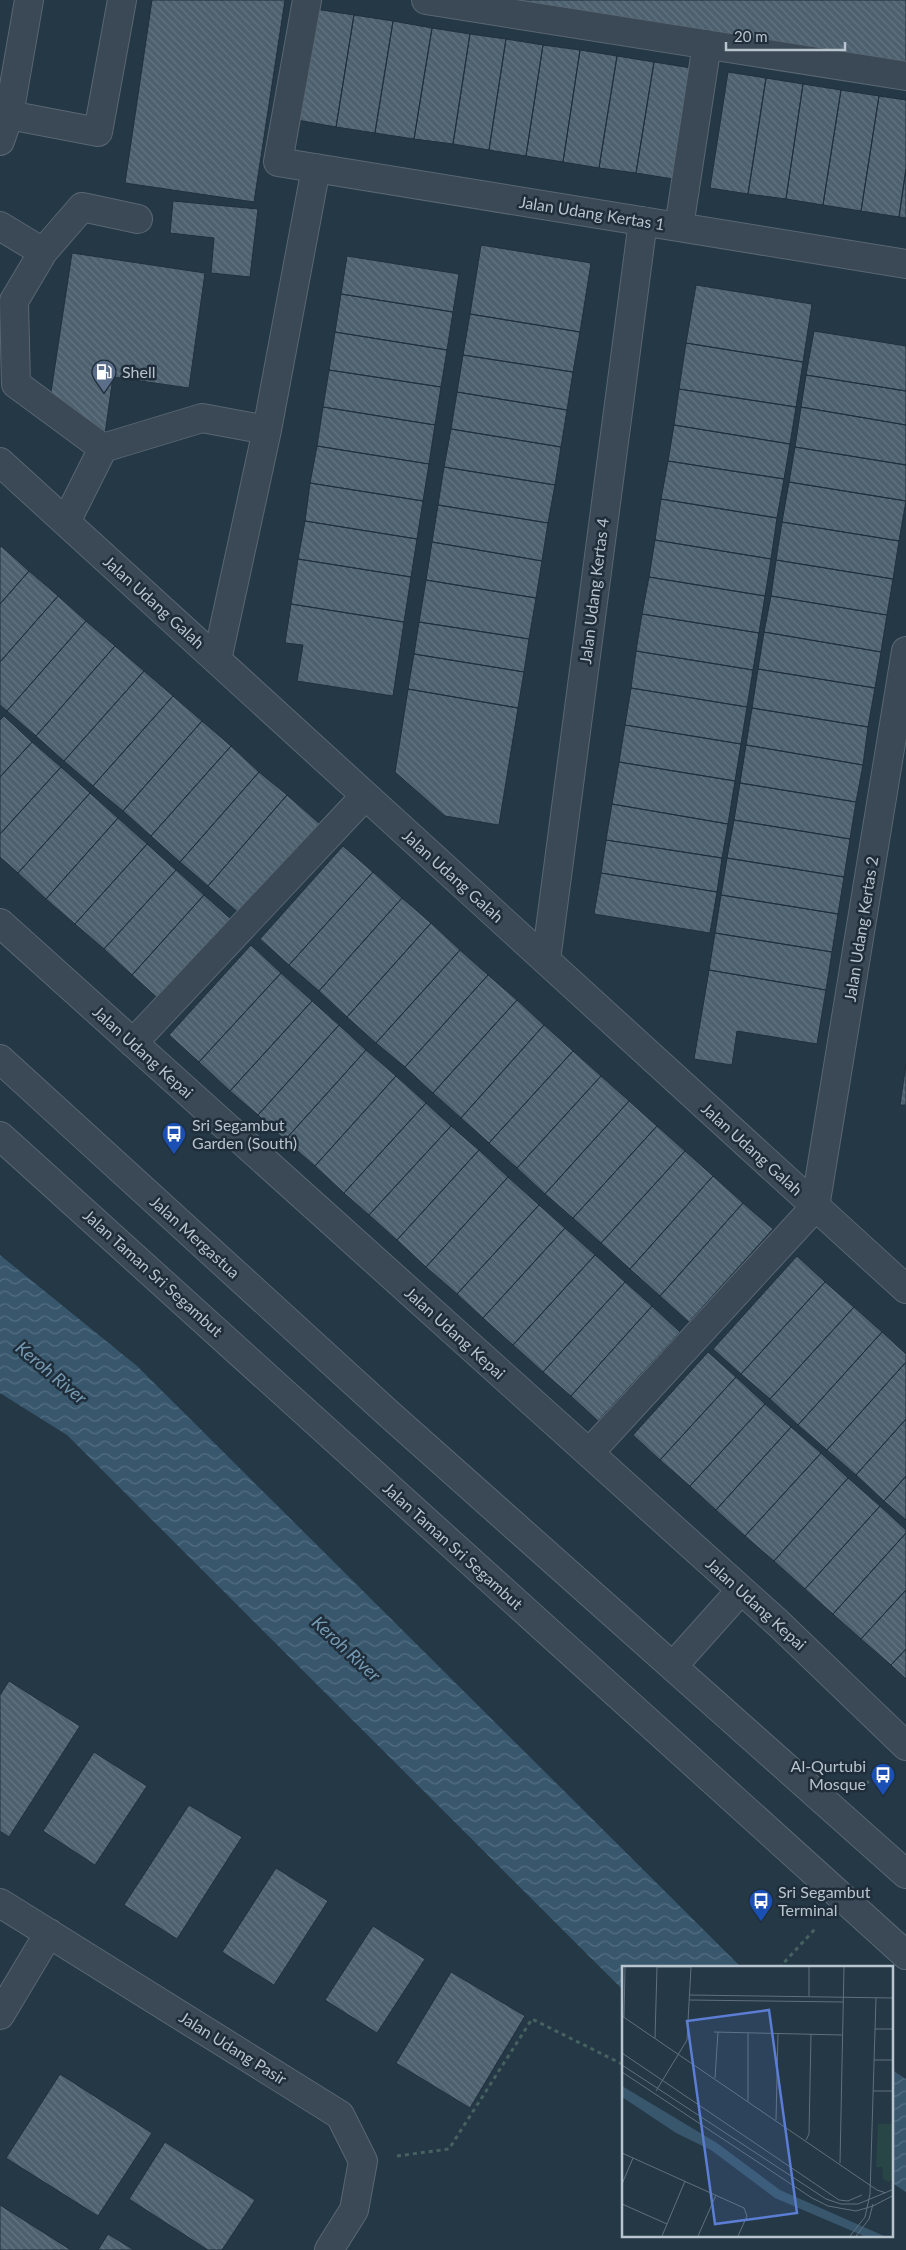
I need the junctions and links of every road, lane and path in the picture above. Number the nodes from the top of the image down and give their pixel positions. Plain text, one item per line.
1 (29, 0) edge
2 (122, 0) edge
3 (307, 0) edge
4 (426, 0) edge
5 (707, 44) junction
6 (906, 76) edge
7 (9, 115) junction
8 (0, 140) edge
9 (316, 168) junction
10 (138, 219) dead end
11 (643, 222) junction
12 (0, 226) edge
13 (679, 227) junction
14 (43, 252) junction
15 (906, 264) edge
16 (267, 430) junction
17 (103, 448) junction
18 (0, 462) edge
19 (66, 522) junction
20 (906, 651) edge
21 (217, 660) junction
22 (365, 796) junction
23 (0, 923) edge
24 (546, 960) junction
25 (133, 1043) junction
26 (0, 1059) edge
27 (0, 1136) edge
28 (815, 1207) junction
29 (906, 1290) edge
30 (589, 1452) junction
31 (740, 1590) junction
32 (674, 1666) junction
33 (906, 1746) edge
34 (906, 1874) edge
35 (0, 1903) edge
36 (815, 1929) dead end
37 (49, 1934) junction
38 (906, 1955) edge
39 (782, 1966) edge
40 (0, 2014) edge
41 (622, 2065) edge
42 (364, 2161) junction
43 (329, 2250) edge

1 - 7 street
2 - 7 street
3 - 9 street, Jalan Udang Kertas 1
4 - 5 street
5 - 6 street
5 - 13 street
7 - 8 street
9 - 11 street, Jalan Udang Kertas 1
9 - 16 street
10 - 14 street
11 - 13 street, Jalan Udang Kertas 1
11 - 24 street, Jalan Udang Kertas 4
12 - 14 street
13 - 15 street, Jalan Udang Kertas 1
14 - 17 street
16 - 17 street
16 - 21 street
17 - 19 street
18 - 19 street, Jalan Udang Galah
19 - 21 street, Jalan Udang Galah
20 - 28 street, Jalan Udang Kertas 2
21 - 22 street, Jalan Udang Galah
22 - 24 street, Jalan Udang Galah
22 - 25 street
23 - 25 street, Jalan Udang Kepai
24 - 28 street, Jalan Udang Galah
25 - 30 street, Jalan Udang Kepai
26 - 32 street, Jalan Mergastua
27 - 38 street, Jalan Taman Sri Segambut
28 - 29 street, Jalan Udang Galah
28 - 30 street
30 - 31 street, Jalan Udang Kepai
31 - 32 street
31 - 33 street, Jalan Udang Kepai
32 - 34 street
35 - 37 street, Jalan Udang Pasir
36 - 39 path
37 - 40 street
37 - 42 street, Jalan Udang Pasir
41 - 42 path
42 - 43 street

